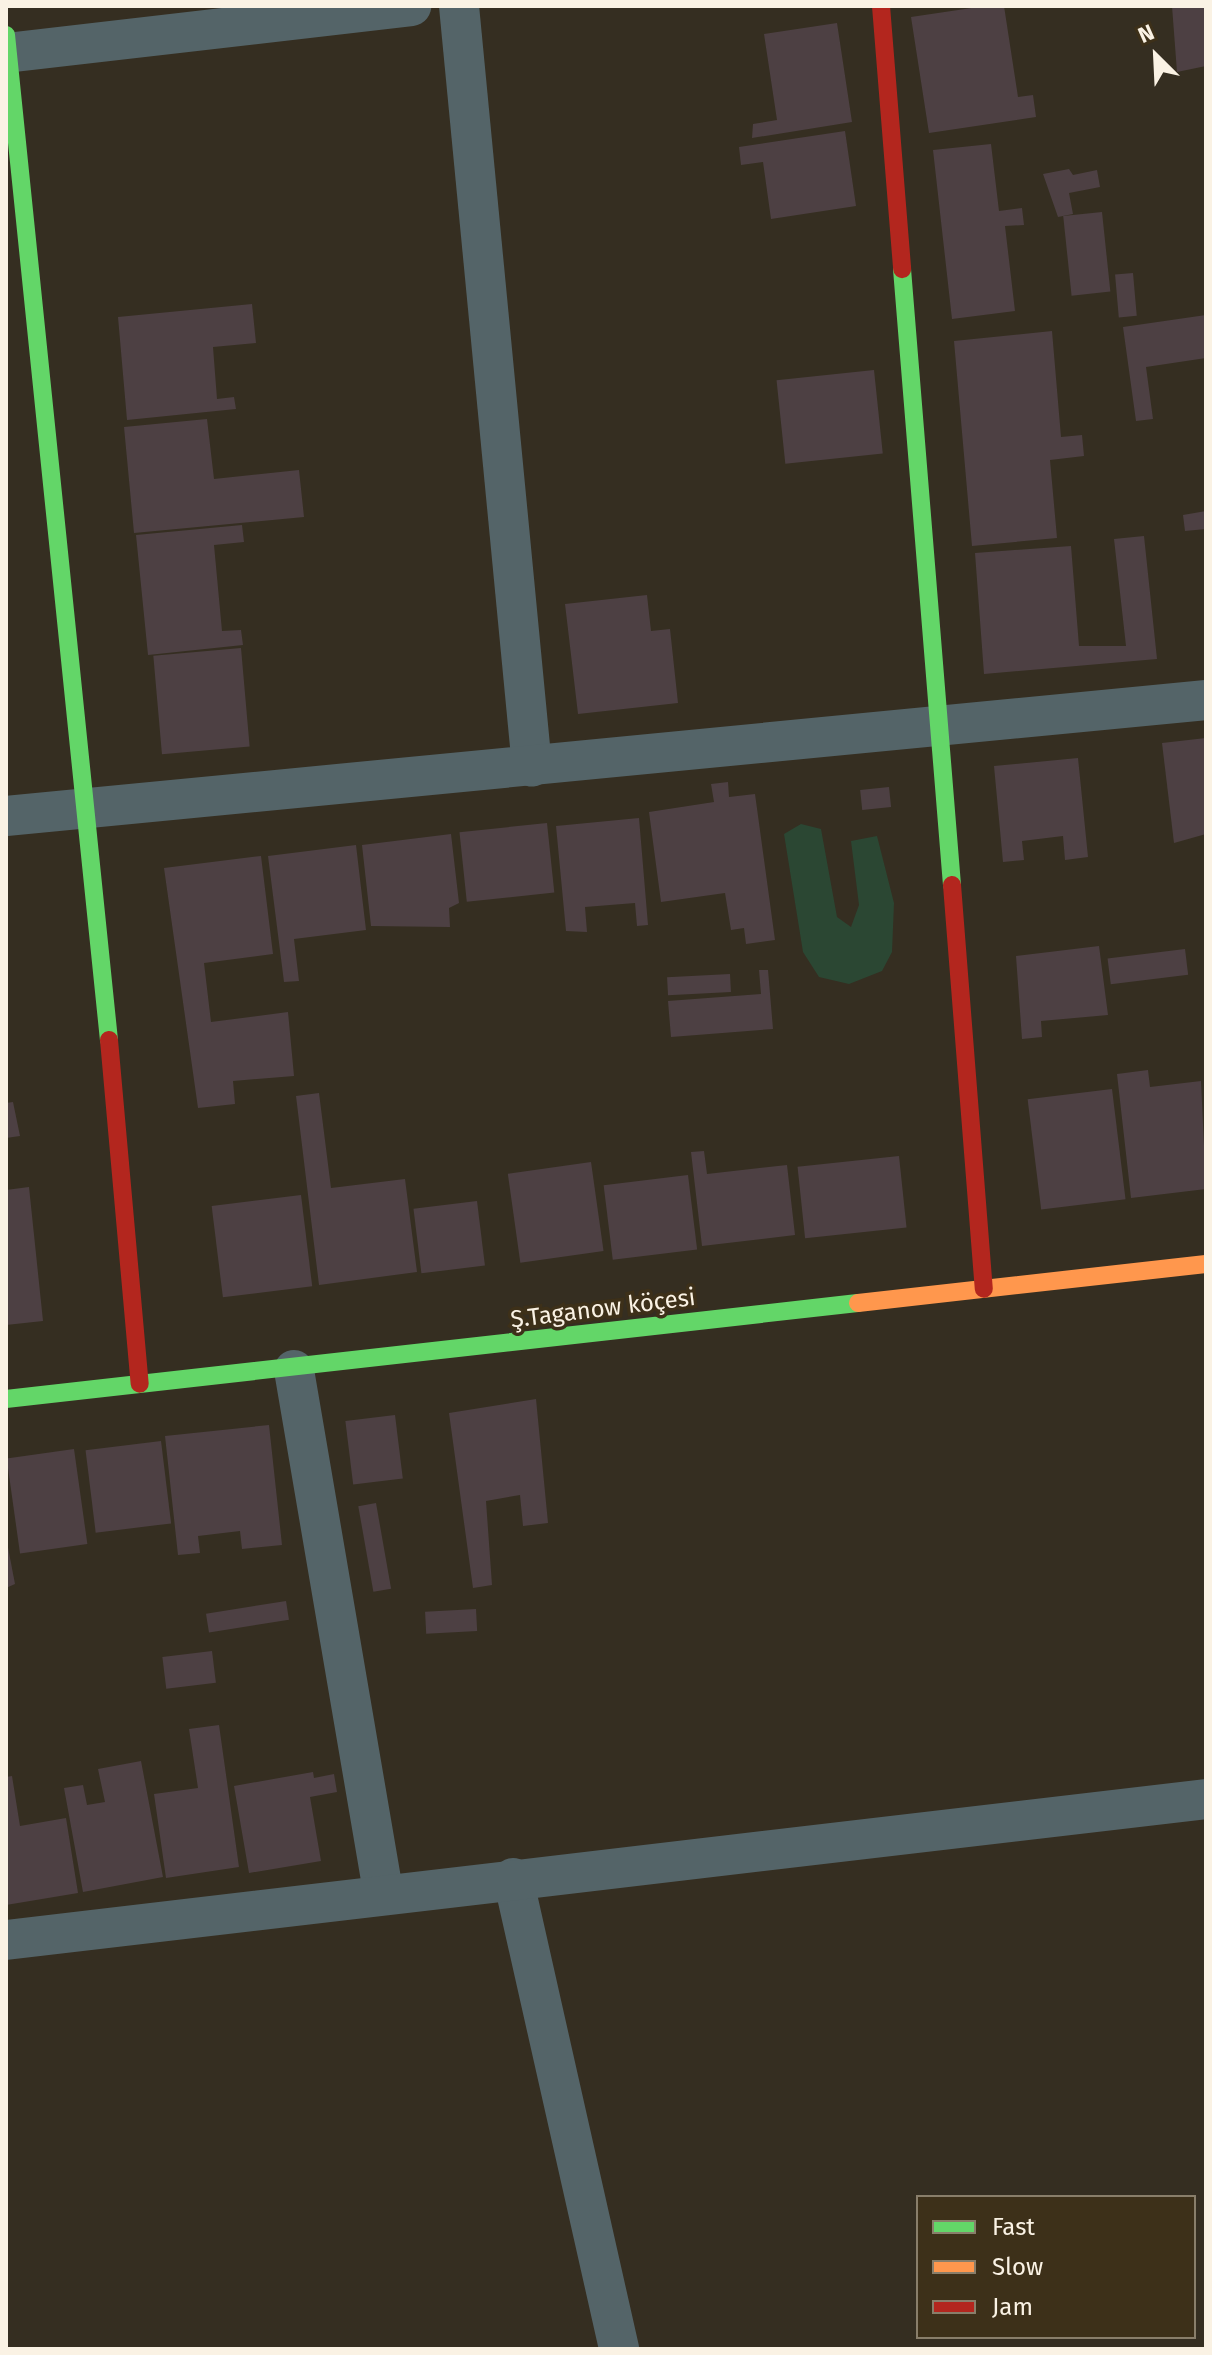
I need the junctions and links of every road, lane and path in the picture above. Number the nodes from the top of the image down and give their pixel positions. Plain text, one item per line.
1 (411, 6) edge
2 (459, 6) edge
3 (881, 6) edge
4 (7, 47) edge
5 (1206, 700) edge
6 (943, 729) junction
7 (532, 767) junction
8 (88, 805) junction
9 (6, 816) edge
10 (1206, 1264) edge
11 (984, 1289) junction
12 (294, 1370) junction
13 (140, 1384) junction
14 (6, 1399) edge
15 (1206, 1799) edge
16 (513, 1878) junction
17 (383, 1891) junction
18 (6, 1940) edge
19 (619, 2349) edge

1 - 4 street
2 - 7 street
3 - 6 street
4 - 8 street
5 - 6 street
6 - 7 street
6 - 11 street
7 - 8 street
8 - 9 street
8 - 13 street
10 - 11 street, Ş.Taganow köçesi
11 - 12 street, Ş.Taganow köçesi
12 - 13 street, Ş.Taganow köçesi
12 - 17 street
13 - 14 street, Ş.Taganow köçesi
15 - 16 street
16 - 17 street
16 - 19 street
17 - 18 street

